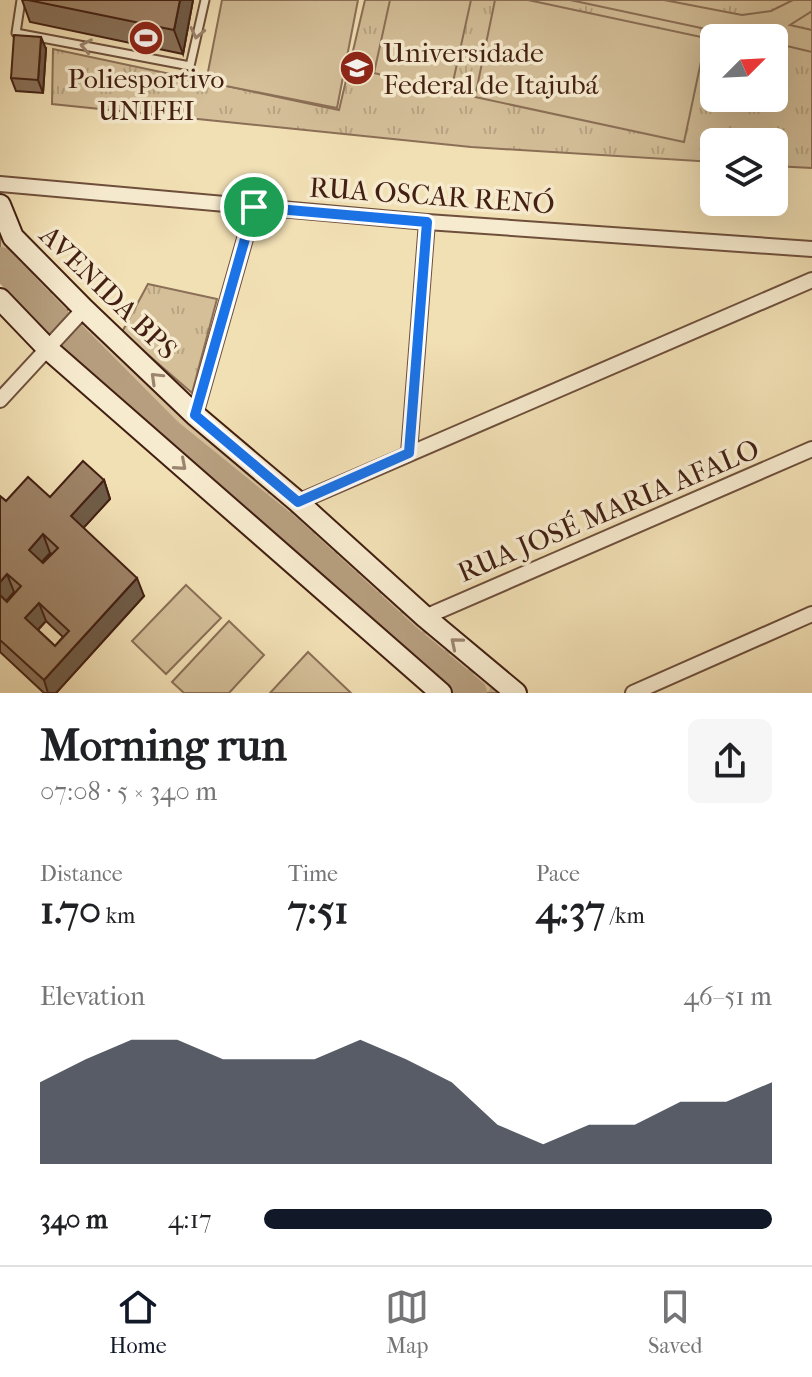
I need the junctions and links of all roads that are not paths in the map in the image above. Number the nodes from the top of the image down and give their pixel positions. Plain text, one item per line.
1 (21, 0) edge
2 (205, 0) edge
3 (0, 184) edge
4 (0, 205) edge
5 (254, 207) junction
6 (427, 222) junction
7 (812, 249) edge
8 (812, 280) edge
9 (0, 299) edge
10 (77, 316) junction
11 (51, 345) junction
12 (0, 400) edge
13 (195, 415) junction
14 (812, 449) edge
15 (409, 453) junction
16 (298, 502) junction
17 (812, 614) edge
18 (425, 617) junction
19 (441, 693) edge
20 (516, 693) edge
21 (633, 693) edge

2 -> 1 lane
3 - 5 street, RUA OSCAR RENÓ
4 - 10 main road, AVENIDA BPS
5 - 6 street, RUA OSCAR RENÓ
5 - 13 street
6 - 7 street, RUA OSCAR RENÓ
6 - 15 street
8 - 15 street
9 - 11 main road
10 - 11 street
13 -> 10 main road, AVENIDA BPS
11 - 12 street
11 -> 19 main road
13 - 16 main road, AVENIDA BPS
14 - 18 street, RUA JOSÉ MARIA AFALO
15 - 16 street
16 - 18 main road, AVENIDA BPS
17 - 21 street
20 -> 18 main road, AVENIDA BPS

